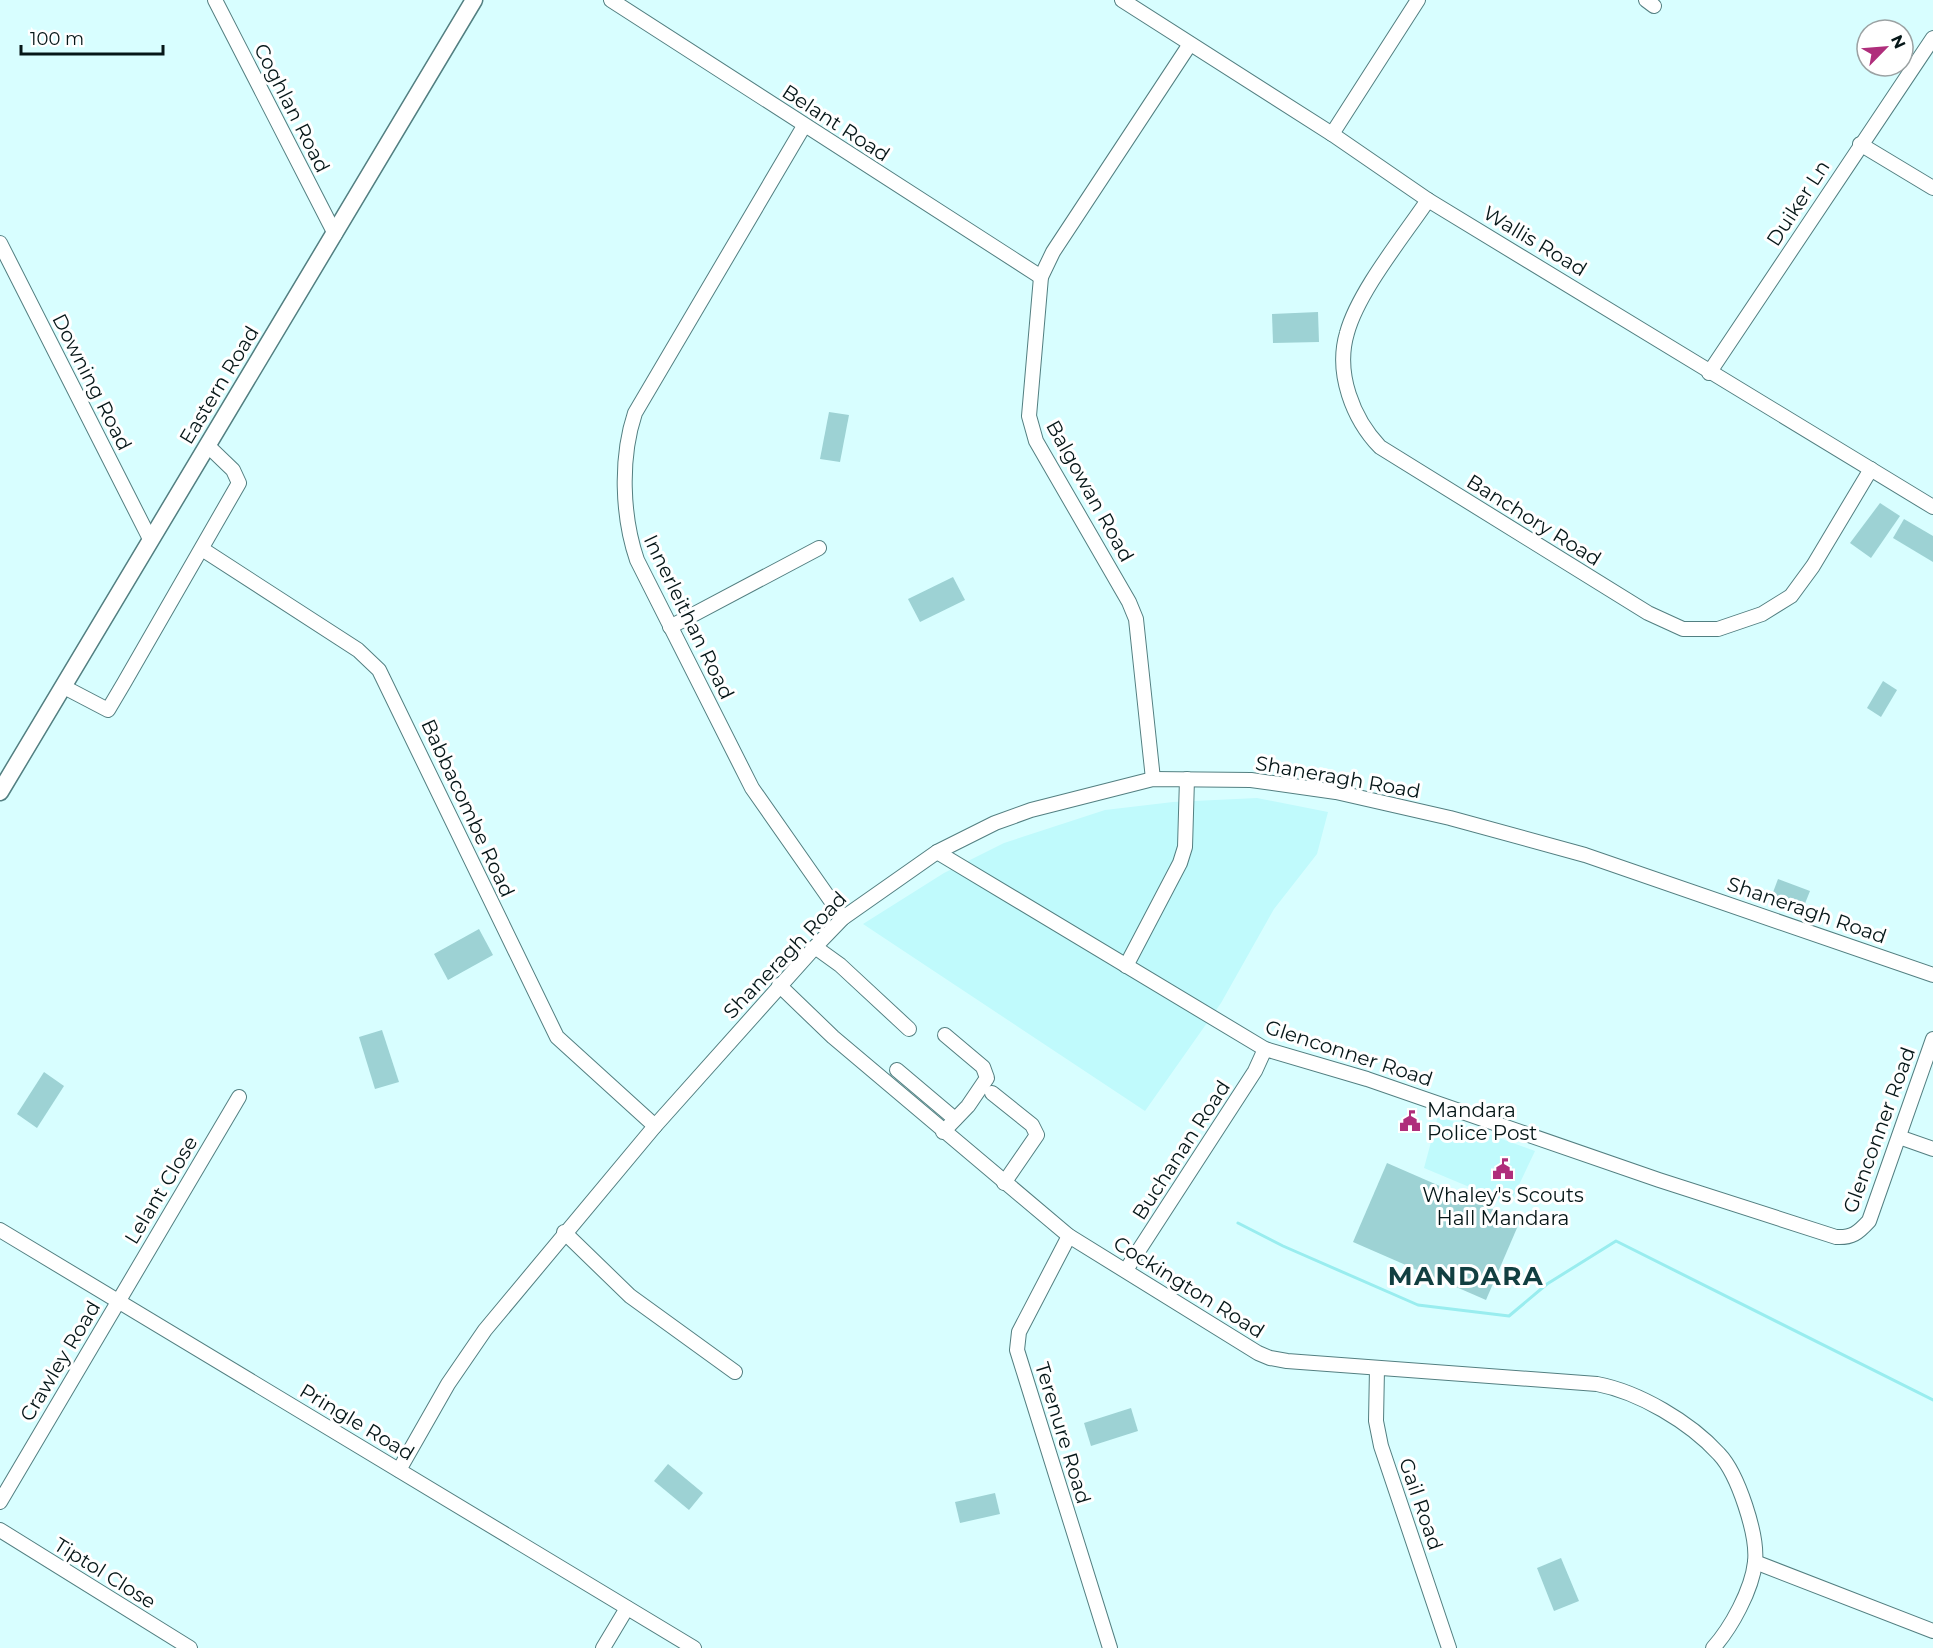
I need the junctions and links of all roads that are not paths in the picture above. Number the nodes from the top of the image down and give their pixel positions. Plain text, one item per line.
1 (215, 0) edge
2 (474, 0) edge
3 (611, 0) edge
4 (1122, 0) edge
5 (1418, 0) edge
6 (1933, 38) edge
7 (1190, 44) junction
8 (804, 126) junction
9 (1332, 134) junction
10 (1860, 144) junction
11 (1933, 188) edge
12 (1428, 200) junction
13 (335, 234) junction
14 (0, 243) edge
15 (1041, 277) junction
16 (1709, 373) junction
17 (207, 445) junction
18 (1871, 469) junction
19 (1933, 507) edge
20 (150, 539) junction
21 (819, 548) dead end
22 (202, 549) junction
23 (670, 627) junction
24 (64, 687) junction
25 (1153, 779) junction
26 (1187, 779) junction
27 (0, 792) edge
28 (937, 852) junction
29 (843, 918) junction
30 (815, 948) junction
31 (1126, 966) junction
32 (1933, 975) edge
33 (779, 985) junction
34 (909, 1029) dead end
35 (945, 1035) dead end
36 (1933, 1039) edge
37 (1265, 1049) junction
38 (897, 1070) dead end
39 (992, 1093) dead end
40 (239, 1097) dead end
41 (955, 1119) junction
42 (655, 1126) junction
43 (943, 1131) junction
44 (1899, 1137) junction
45 (1933, 1149) edge
46 (1004, 1183) junction
47 (0, 1230) edge
48 (564, 1232) junction
49 (1069, 1236) junction
50 (1126, 1270) junction
51 (117, 1302) junction
52 (1377, 1369) junction
53 (735, 1372) dead end
54 (399, 1470) junction
55 (0, 1502) edge
56 (0, 1530) edge
57 (1755, 1562) junction
58 (627, 1608) junction
59 (1933, 1630) edge
60 (190, 1648) edge
61 (603, 1648) edge
62 (694, 1648) edge
63 (1110, 1648) edge
64 (1449, 1648) edge
65 (1713, 1648) edge

1 - 13 street, Coghlan Road
2 - 13 main road, Eastern Road
3 - 8 street, Belant Road
4 - 7 street, Wallis Road
5 - 9 street
6 - 10 street, Duiker Ln
7 - 9 street, Wallis Road
7 - 15 street, Balgowan Road
8 - 15 street, Belant Road
8 - 23 street, Innerleithan Road
9 - 12 street, Wallis Road
10 - 11 street
10 - 16 street, Duiker Ln
12 - 16 street, Wallis Road
12 - 18 street, Banchory Road
13 - 17 main road, Eastern Road
14 - 20 street, Downing Road
15 - 25 street, Balgowan Road
16 - 18 street, Wallis Road
17 - 20 main road, Eastern Road
17 - 22 street
18 - 19 street, Wallis Road
20 - 24 main road, Eastern Road
21 - 23 street
22 - 24 street
22 - 42 street, Babbacombe Road
23 - 29 street, Innerleithan Road
24 - 27 main road, Eastern Road
25 - 26 street, Shaneragh Road
25 - 28 street, Shaneragh Road
26 - 31 street
26 - 32 street, Shaneragh Road
28 - 29 street, Shaneragh Road
28 - 31 street, Glenconner Road
29 - 30 street, Shaneragh Road
30 - 33 street, Shaneragh Road
30 - 34 street
31 - 37 street, Glenconner Road
33 - 42 street, Shaneragh Road
33 - 43 street, Cockington Road
35 - 41 street
36 - 44 street, Glenconner Road
37 - 44 street, Glenconner Road
37 - 50 street, Buchanan Road
38 - 41 street
39 - 46 street
40 - 51 street, Lelant Close
41 - 43 street
42 - 48 street, Shaneragh Road
43 - 46 street, Cockington Road
44 - 45 street
46 - 49 street, Cockington Road
47 - 51 street, Pringle Road
48 - 53 street
48 - 54 street, Shaneragh Road
49 - 50 street, Cockington Road
49 - 63 street, Terenure Road
50 - 52 street, Cockington Road
51 - 54 street, Pringle Road
51 - 55 street, Crawley Road
52 - 57 street, Cockington Road
52 - 64 street, Gail Road
54 - 58 street, Pringle Road
56 - 60 street, Tiptol Close
57 - 59 street
57 - 65 street
58 - 61 street
58 - 62 street, Pringle Road

